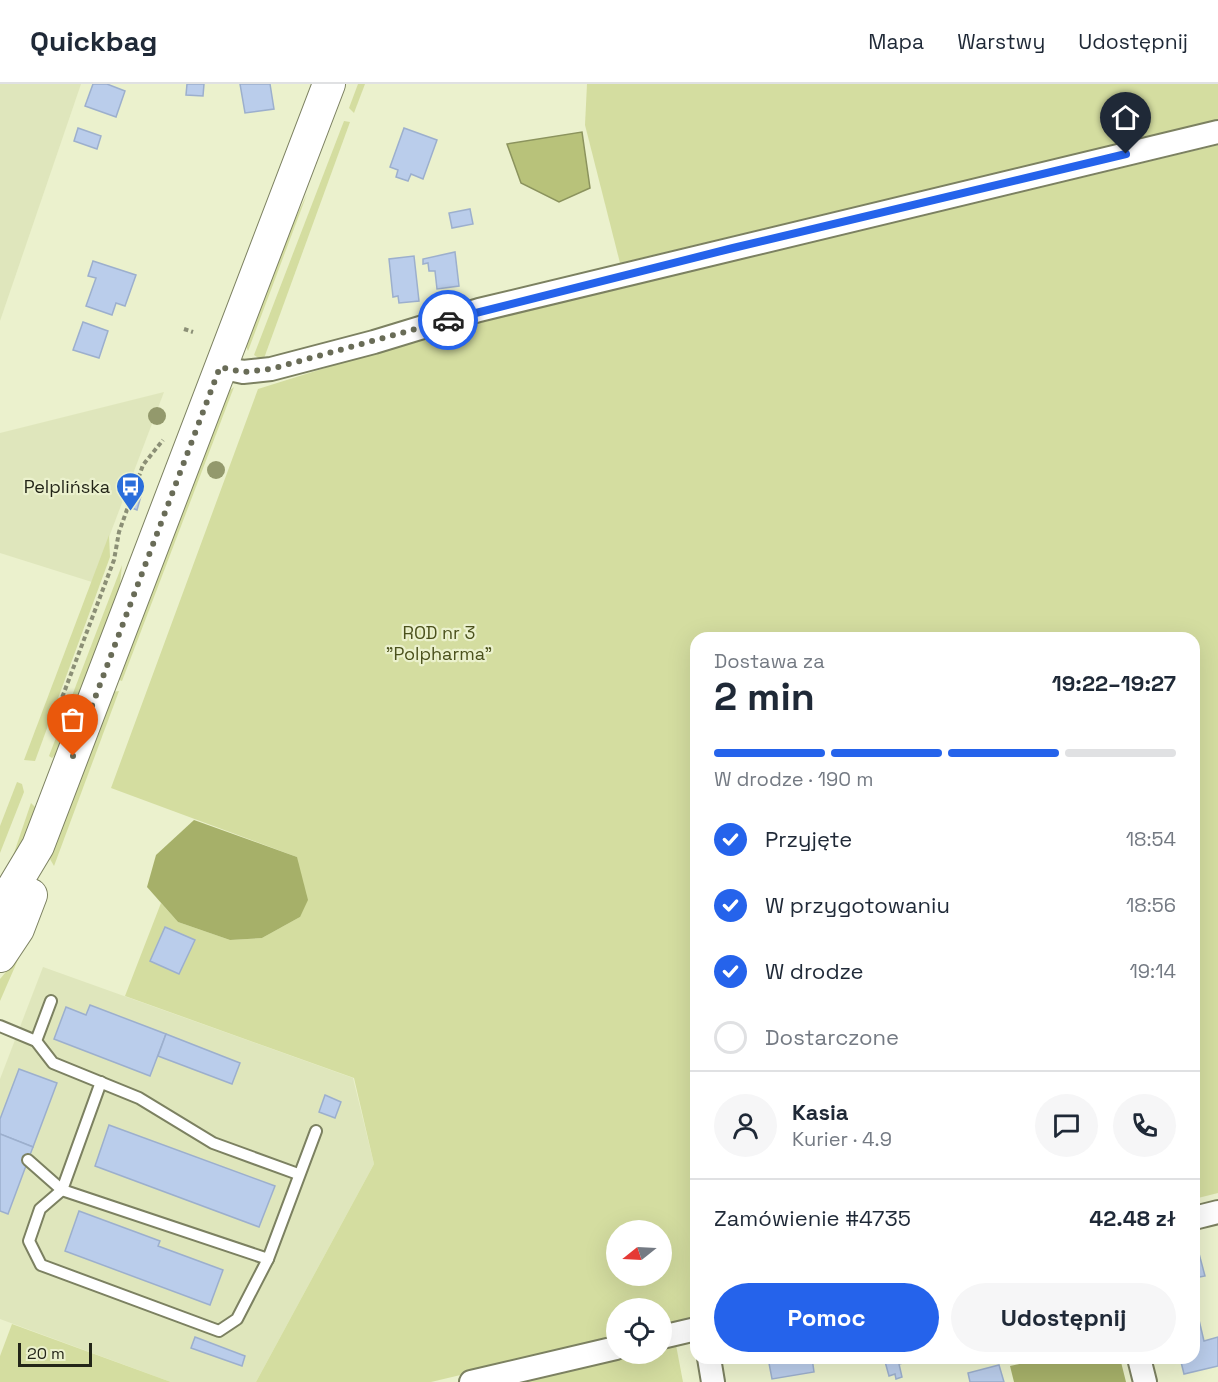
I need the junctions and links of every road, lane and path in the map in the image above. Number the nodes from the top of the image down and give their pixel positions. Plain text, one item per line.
1 (329, 84) edge
2 (1218, 132) edge
3 (184, 329) dead end
4 (193, 332) dead end
5 (220, 367) junction
6 (38, 846) junction
7 (0, 918) edge
8 (0, 956) edge
9 (51, 1001) dead end
10 (0, 1026) edge
11 (36, 1041) junction
12 (101, 1082) junction
13 (316, 1131) dead end
14 (28, 1160) dead end
15 (298, 1174) junction
16 (62, 1190) junction
17 (1218, 1212) edge
18 (1200, 1216) edge
19 (268, 1259) junction
20 (690, 1330) edge
21 (672, 1335) edge
22 (606, 1350) edge
23 (710, 1364) edge
24 (1140, 1364) edge
25 (471, 1382) edge
26 (713, 1382) edge
27 (1145, 1382) edge

1 - 5 main road
2 - 5 street
3 - 4 path
5 - 6 main road
6 - 7 main road
6 - 8 main road
9 - 11 lane
10 - 11 lane
11 - 12 lane
12 - 15 lane
12 - 16 lane
13 - 15 lane
14 - 16 lane
15 - 19 lane
16 - 19 lane
16 - 19 lane
17 - 18 street
20 - 21 street
22 - 25 street
23 - 26 street
24 - 27 street

